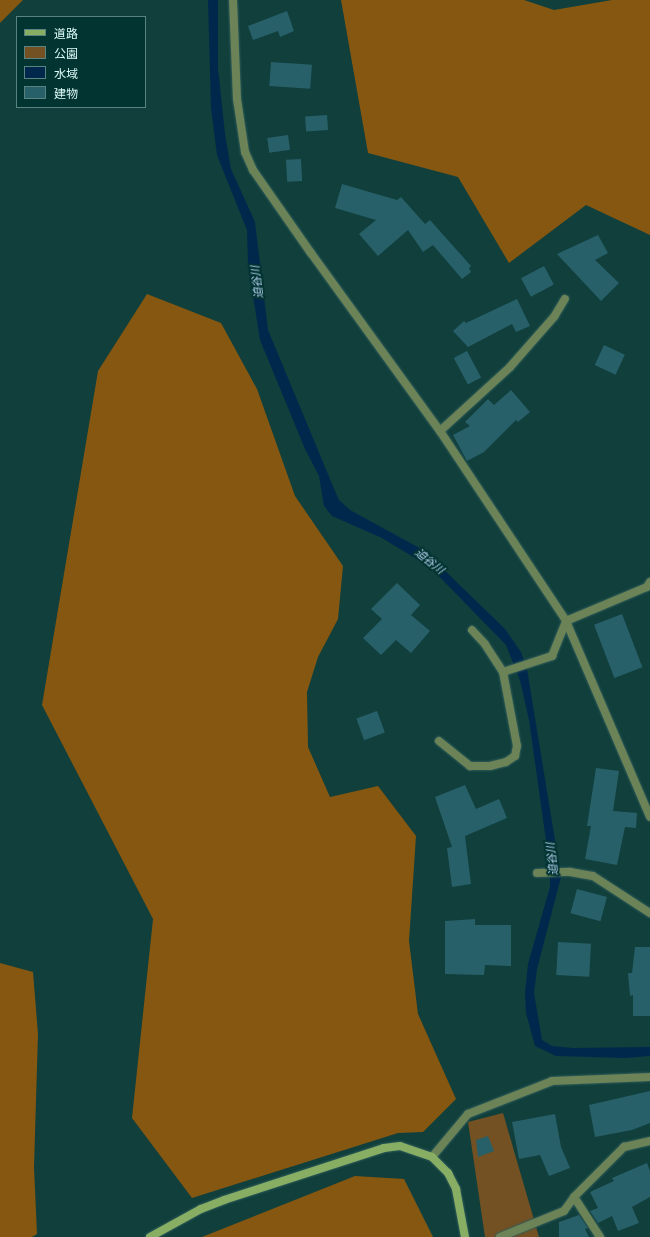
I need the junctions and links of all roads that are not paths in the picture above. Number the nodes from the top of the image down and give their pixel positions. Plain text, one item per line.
1 (232, 0) edge
2 (565, 299) dead end
3 (440, 431) junction
4 (650, 582) edge
5 (566, 621) junction
6 (472, 630) dead end
7 (506, 671) junction
8 (439, 741) dead end
9 (650, 817) edge
10 (537, 873) dead end
11 (650, 913) edge
12 (650, 1077) edge
13 (650, 1141) edge
14 (432, 1157) junction
15 (574, 1197) junction
16 (150, 1237) edge
17 (465, 1237) edge
18 (500, 1237) edge
19 (600, 1237) edge

1 - 3 street
2 - 3 street
3 - 5 street
4 - 5 street
5 - 7 street
5 - 9 street
6 - 7 street
7 - 8 street
10 - 11 street
12 - 14 street
13 - 15 street
14 - 16 street
14 - 17 street
15 - 18 street
15 - 19 street

